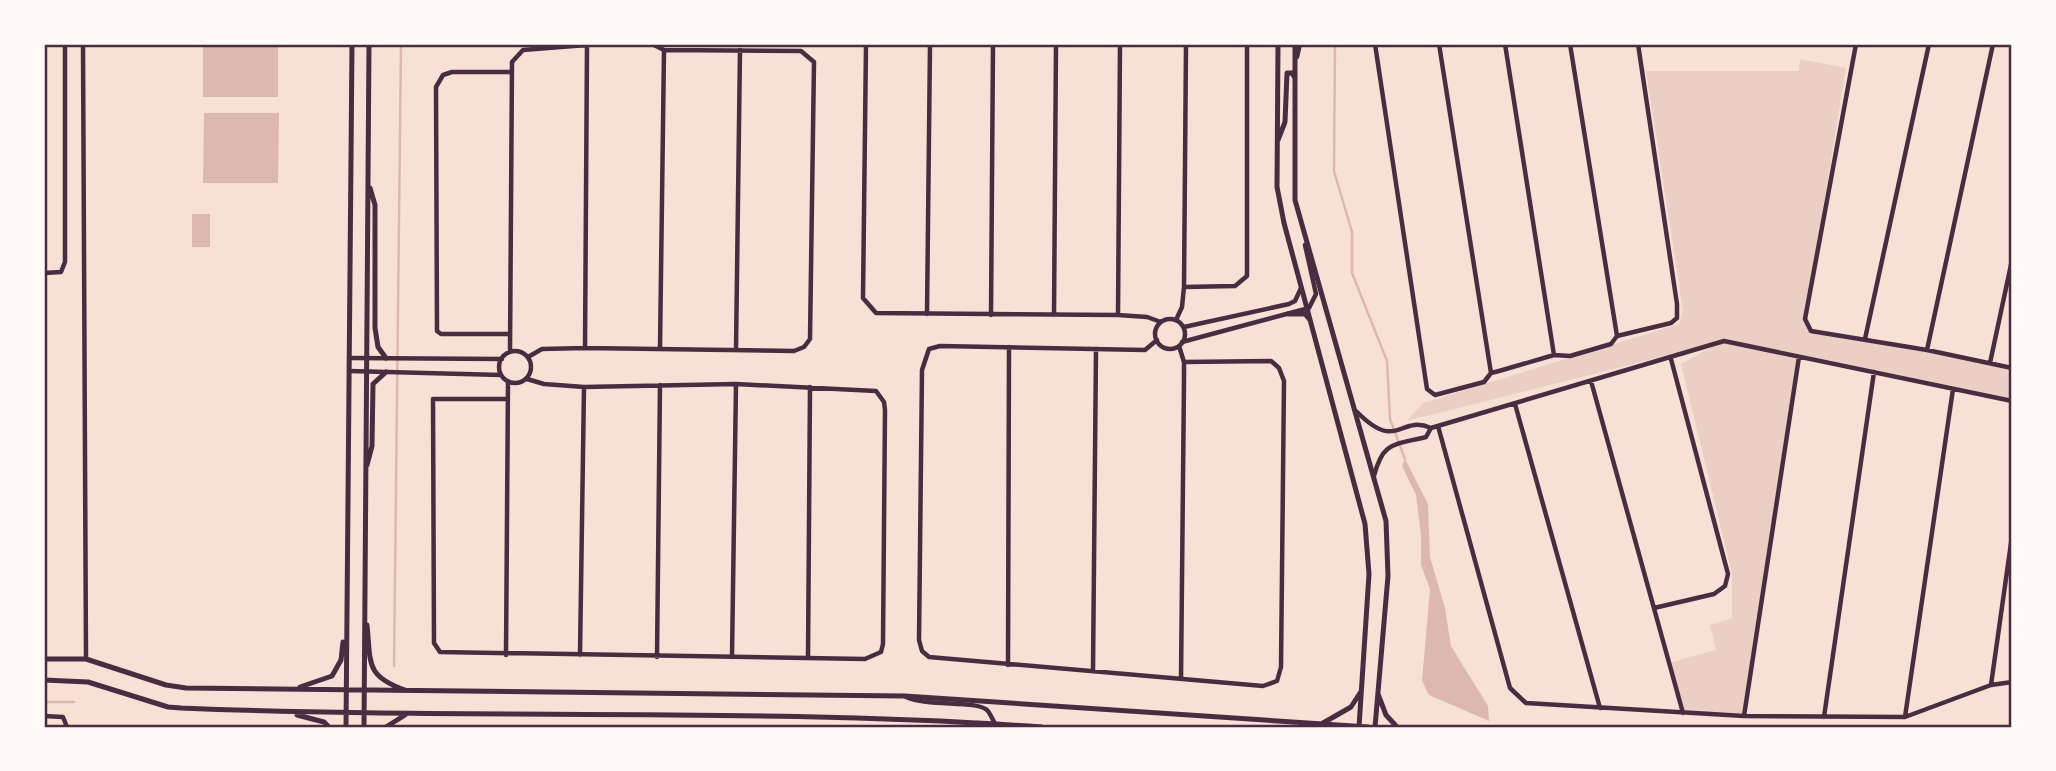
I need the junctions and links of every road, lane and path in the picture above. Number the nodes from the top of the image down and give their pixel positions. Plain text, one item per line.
1 (65, 44) edge
2 (83, 44) edge
3 (352, 44) edge
4 (369, 44) edge
5 (599, 44) edge
6 (652, 44) edge
7 (866, 44) edge
8 (930, 44) edge
9 (993, 44) edge
10 (1056, 44) edge
11 (1120, 44) edge
12 (1186, 44) edge
13 (1247, 44) edge
14 (1278, 44) edge
15 (1298, 44) edge
16 (1375, 44) edge
17 (1439, 44) edge
18 (1505, 44) edge
19 (1570, 44) edge
20 (1638, 44) edge
21 (1856, 44) edge
22 (1929, 44) edge
23 (1993, 44) edge
24 (587, 45) edge
25 (664, 50) junction
26 (740, 50) junction
27 (512, 72) junction
28 (1295, 78) junction
29 (1277, 142) junction
30 (368, 181) junction
31 (1301, 224) junction
32 (2012, 260) edge
33 (44, 273) edge
34 (1302, 282) junction
35 (1184, 287) junction
36 (1309, 308) junction
37 (1250, 312) junction
38 (927, 314) junction
39 (1288, 314) junction
40 (991, 315) junction
41 (1054, 315) junction
42 (1118, 315) junction
43 (1176, 320) junction
44 (1161, 322) junction
45 (1253, 322) junction
46 (1184, 327) junction
47 (1314, 329) junction
48 (510, 334) junction
49 (1617, 336) junction
50 (1865, 339) junction
51 (1157, 340) junction
52 (1181, 344) junction
53 (1009, 347) junction
54 (585, 348) junction
55 (660, 348) junction
56 (736, 349) junction
57 (1096, 349) junction
58 (1927, 350) junction
59 (510, 352) junction
60 (1554, 355) junction
61 (1799, 356) junction
62 (528, 357) junction
63 (349, 358) junction
64 (365, 358) junction
65 (386, 358) junction
66 (502, 359) junction
67 (1671, 359) junction
68 (1184, 362) junction
69 (1990, 363) junction
70 (2012, 368) edge
71 (349, 371) junction
72 (365, 372) junction
73 (386, 372) junction
74 (1874, 372) junction
75 (1491, 373) junction
76 (501, 375) junction
77 (527, 379) junction
78 (1591, 381) junction
79 (508, 382) junction
80 (736, 384) junction
81 (660, 385) junction
82 (584, 387) junction
83 (810, 387) junction
84 (1953, 389) junction
85 (508, 399) junction
86 (2012, 401) edge
87 (1515, 404) junction
88 (1357, 412) junction
89 (1438, 426) junction
90 (1431, 428) junction
91 (365, 471) junction
92 (1374, 476) junction
93 (2012, 536) edge
94 (363, 590) junction
95 (1654, 608) junction
96 (346, 625) junction
97 (506, 655) junction
98 (580, 656) junction
99 (657, 656) junction
100 (732, 657) junction
101 (808, 658) junction
102 (44, 659) edge
103 (86, 659) junction
104 (1008, 665) junction
105 (1093, 671) junction
106 (1181, 679) junction
107 (44, 680) edge
108 (2012, 682) edge
109 (1991, 685) junction
110 (294, 689) junction
111 (1362, 690) junction
112 (347, 691) junction
113 (366, 691) junction
114 (1377, 691) junction
115 (412, 692) junction
116 (905, 696) junction
117 (1600, 708) junction
118 (288, 713) junction
119 (346, 713) junction
120 (365, 713) junction
121 (1683, 713) junction
122 (408, 714) junction
123 (44, 716) edge
124 (1744, 716) junction
125 (1824, 717) junction
126 (1905, 717) junction
127 (1322, 723) junction
128 (965, 725) edge
129 (995, 726) edge
130 (67, 727) edge
131 (329, 727) edge
132 (346, 727) edge
133 (364, 727) edge
134 (386, 727) edge
135 (1024, 727) edge
136 (1042, 727) edge
137 (1359, 727) edge
138 (1368, 727) edge
139 (1375, 727) edge
140 (1397, 727) edge

1 - 33 street
2 - 103 street
3 - 63 street
4 - 30 street
5 - 24 street
6 - 25 street
7 - 38 street
8 - 38 street
9 - 40 street
10 - 41 street
11 - 42 street
12 - 35 street
13 - 35 street
14 - 29 street
15 - 28 street
16 - 75 street
17 - 75 street
18 - 60 street
19 - 49 street
20 - 49 street
21 - 50 street
22 - 50 street
23 - 58 street
24 - 27 street
24 - 54 street
25 - 26 street
25 - 55 street
26 - 56 street
26 - 56 street
27 - 48 street
27 - 48 street
28 - 29 street
28 - 31 street
29 - 34 street
30 - 64 street
30 - 65 street
31 - 36 street
31 - 88 street
32 - 69 street
34 - 36 street
34 - 37 street
35 - 43 street
36 - 39 street
36 - 47 street
37 - 45 street
37 - 46 street
38 - 40 street
39 - 45 street
39 - 47 street
40 - 41 street
41 - 42 street
42 - 44 street
43 - 44 street
43 - 46 street
44 - 51 street
45 - 52 street
46 - 52 street
47 - 111 street
48 - 59 street
49 - 60 street
50 - 58 street
51 - 52 street
51 - 57 street
52 - 68 street
53 - 57 street
53 - 104 street
53 - 104 street
54 - 55 street
54 - 62 street
55 - 56 street
57 - 105 street
58 - 69 street
59 - 62 street
59 - 66 street
60 - 75 street
61 - 67 street
61 - 74 street
61 - 124 street
62 - 77 street
63 - 64 street
63 - 71 street
64 - 65 street
64 - 72 street
65 - 66 street
66 - 76 street
67 - 78 street
67 - 95 street
68 - 106 street
68 - 106 street
69 - 70 street
71 - 72 street
71 - 96 street
72 - 73 street
72 - 91 street
73 - 76 street
73 - 91 street
74 - 84 street
74 - 125 street
76 - 79 street
77 - 79 street
77 - 82 street
78 - 87 street
78 - 95 street
79 - 85 street
80 - 81 street
80 - 83 street
80 - 100 street
81 - 82 street
81 - 99 street
82 - 98 street
83 - 101 street
83 - 101 street
84 - 86 street
84 - 126 street
85 - 97 street
85 - 97 street
87 - 89 street
87 - 117 street
88 - 90 street
88 - 92 street
89 - 90 street
89 - 117 street
90 - 92 street
91 - 94 street
92 - 114 street
93 - 109 street
94 - 113 street
94 - 115 street
95 - 121 street
96 - 110 street
96 - 112 street
97 - 98 street
98 - 99 street
99 - 100 street
100 - 101 street
102 - 103 street
103 - 110 street
104 - 105 street
105 - 106 street
107 - 118 street
108 - 109 street
109 - 126 street
110 - 112 street
111 - 127 street
111 - 137 street
112 - 113 street
112 - 119 street
113 - 115 street
113 - 120 street
114 - 139 street
114 - 140 street
115 - 116 street
116 - 127 street
116 - 129 street
117 - 121 street
118 - 119 street
118 - 131 street
119 - 120 street
119 - 132 street
120 - 122 street
120 - 133 street
121 - 124 street
122 - 128 street
122 - 134 street
123 - 130 street
124 - 125 street
125 - 126 street
127 - 137 street
128 - 129 street
129 - 135 street
135 - 136 street
137 - 138 street

